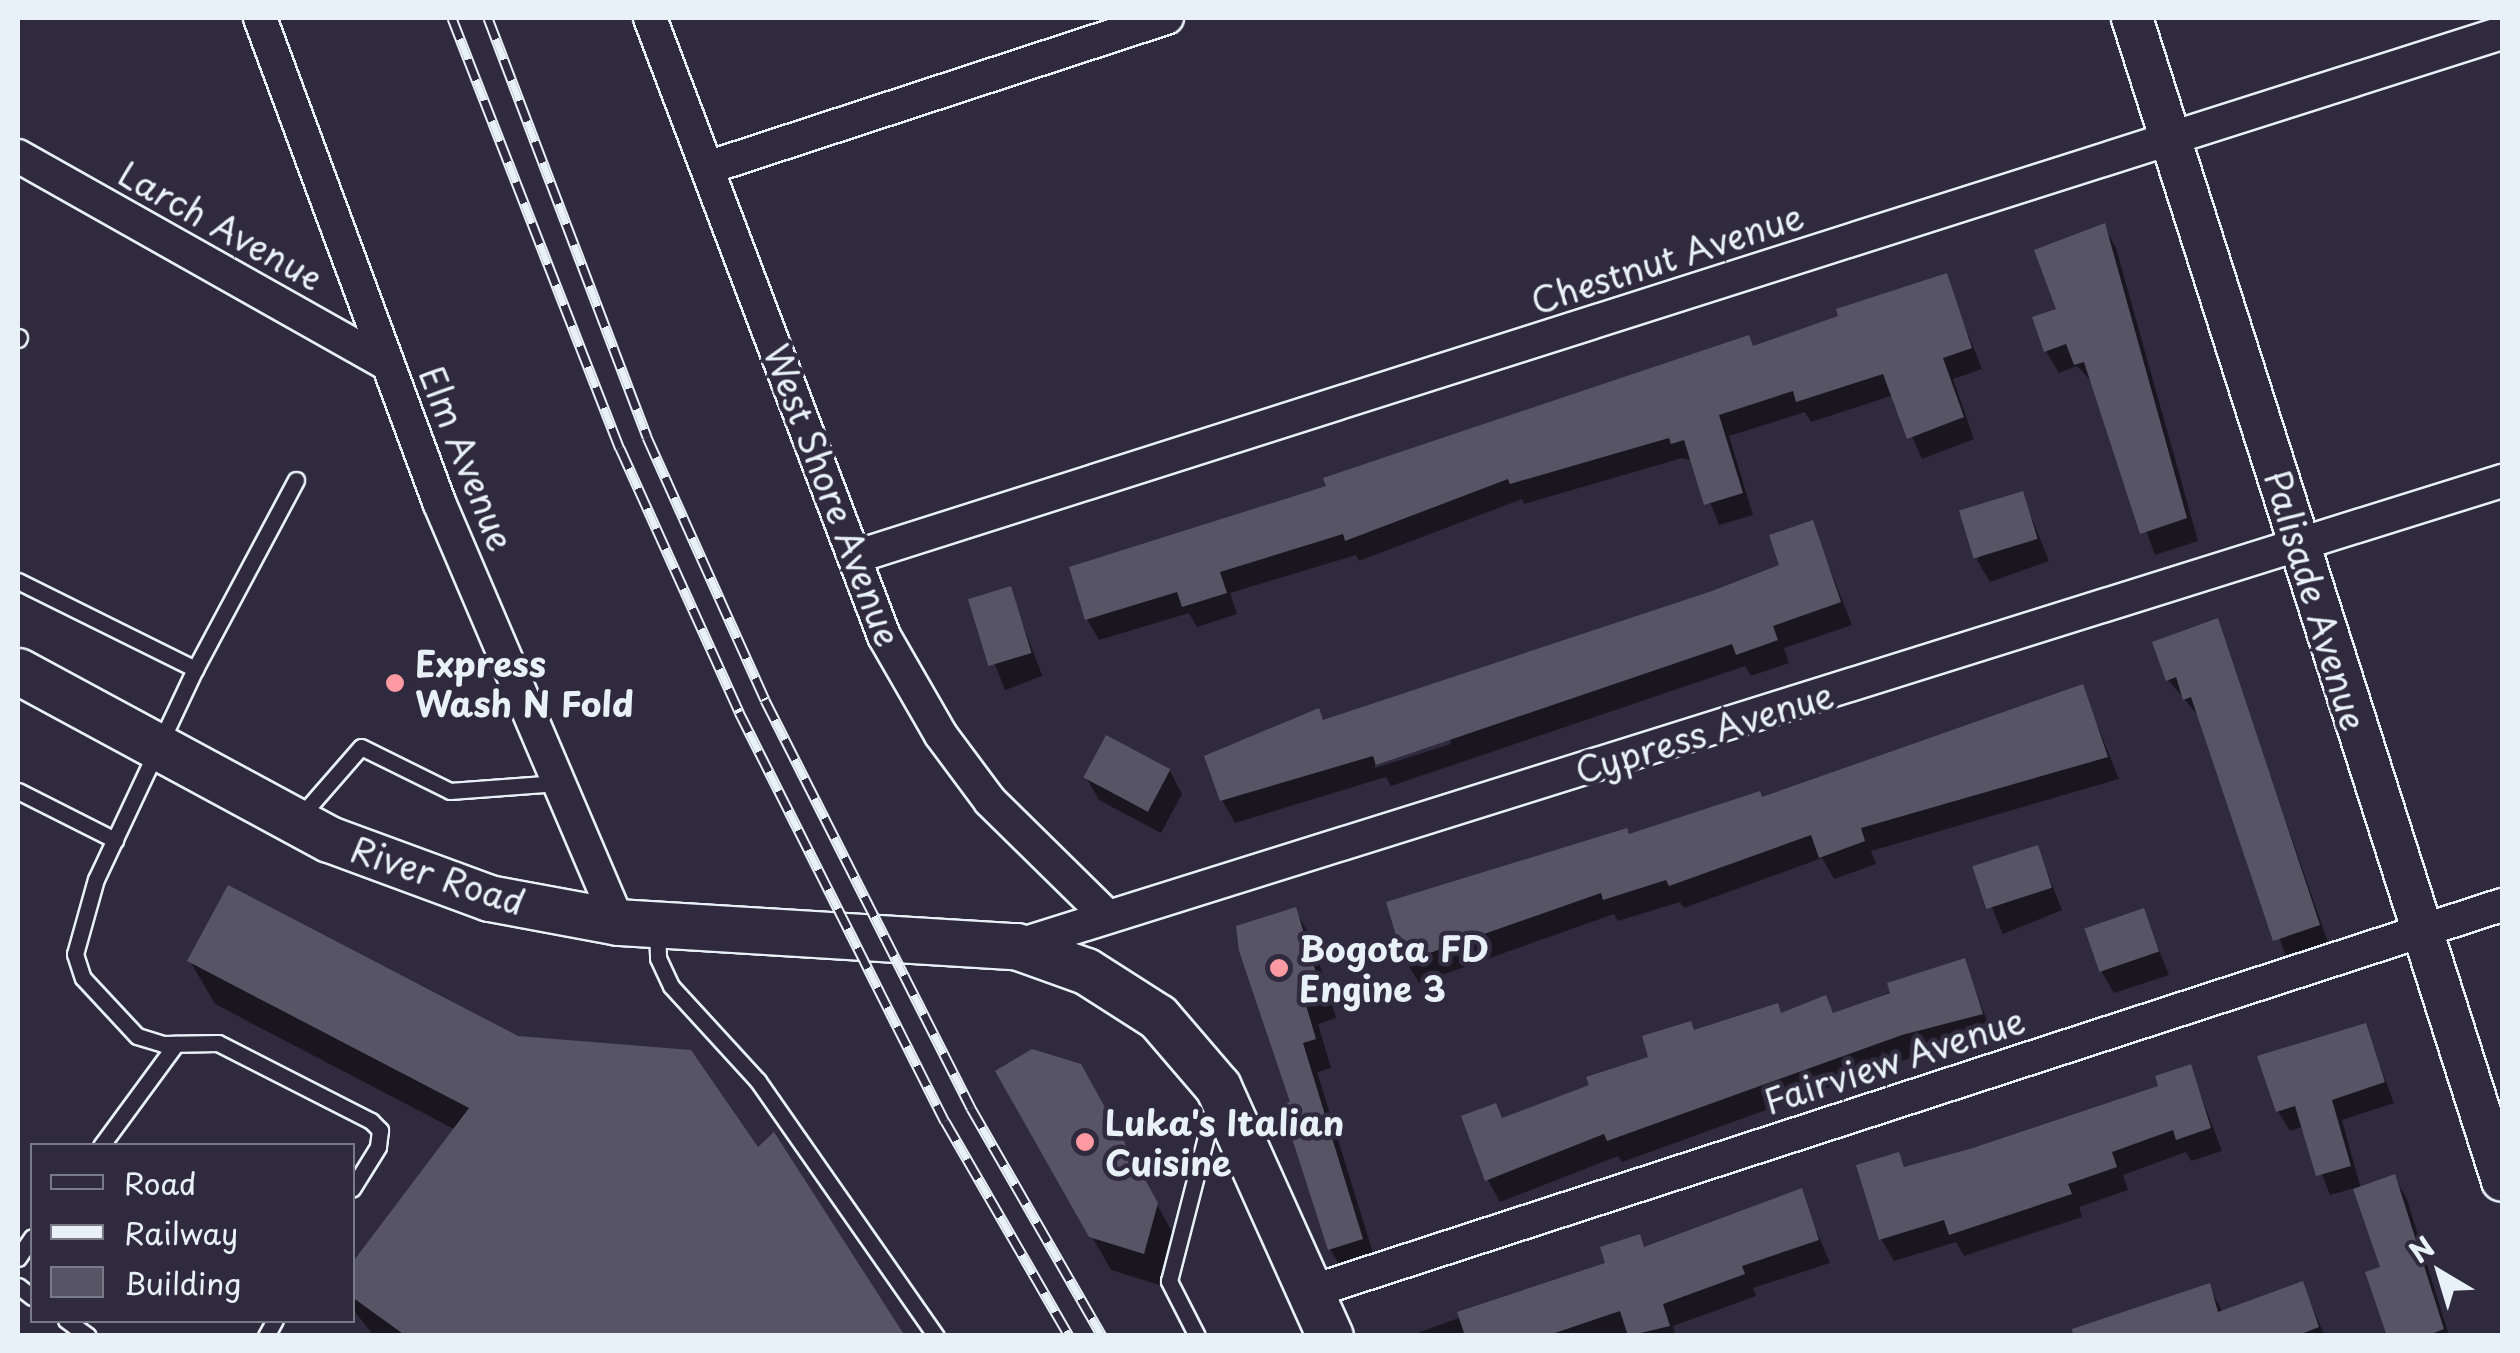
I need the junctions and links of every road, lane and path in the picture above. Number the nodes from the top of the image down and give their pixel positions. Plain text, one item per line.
1 (260, 18) edge
2 (650, 18) edge
3 (1167, 18) edge
4 (2132, 18) edge
5 (2502, 33) edge
6 (2171, 141) junction
7 (18, 156) edge
8 (707, 168) junction
9 (386, 363) junction
10 (296, 480) dead end
11 (2502, 481) edge
12 (2300, 546) junction
13 (855, 557) junction
14 (18, 581) edge
15 (195, 669) junction
16 (18, 672) edge
17 (159, 748) junction
18 (558, 783) junction
19 (18, 791) edge
20 (297, 822) junction
21 (115, 840) junction
22 (2502, 905) edge
23 (1108, 917) junction
24 (638, 922) junction
25 (2418, 931) junction
26 (899, 935) joint
27 (1016, 946) junction
28 (176, 1044) junction
29 (1218, 1087) junction
30 (102, 1143) edge
31 (2502, 1181) edge
32 (355, 1184) edge
33 (1310, 1292) junction
34 (936, 1336) edge
35 (1197, 1336) edge
36 (1330, 1336) edge

1 - 9 street, Elm Avenue
2 - 8 street, West Shore Avenue
3 - 8 street
4 - 6 street, Palisade Avenue
5 - 6 street, Chestnut Avenue
6 - 12 street, Palisade Avenue
6 - 13 street, Chestnut Avenue
7 - 9 street, Larch Avenue
8 - 13 street, West Shore Avenue
9 - 18 street, Elm Avenue
10 - 15 lane
11 - 12 street, Cypress Avenue
12 - 23 street, Cypress Avenue
12 - 25 street, Palisade Avenue
13 - 23 street, West Shore Avenue
14 - 15 lane
15 - 17 lane
16 - 17 main road, River Road
17 - 20 main road, River Road
17 - 21 lane
18 - 20 lane
18 - 24 street, Elm Avenue
19 - 21 lane
20 - 24 main road, River Road
21 - 28 lane
22 - 25 street, Fairview Avenue
23 - 27 street, Cypress Avenue
24 - 26 main road, River Road
24 - 34 lane
25 - 31 street, Palisade Avenue
25 - 33 street, Fairview Avenue
26 - 27 main road, Cypress Avenue
27 - 29 main road
28 - 30 lane
28 - 32 lane
29 - 33 main road
29 - 35 lane
33 - 36 main road

